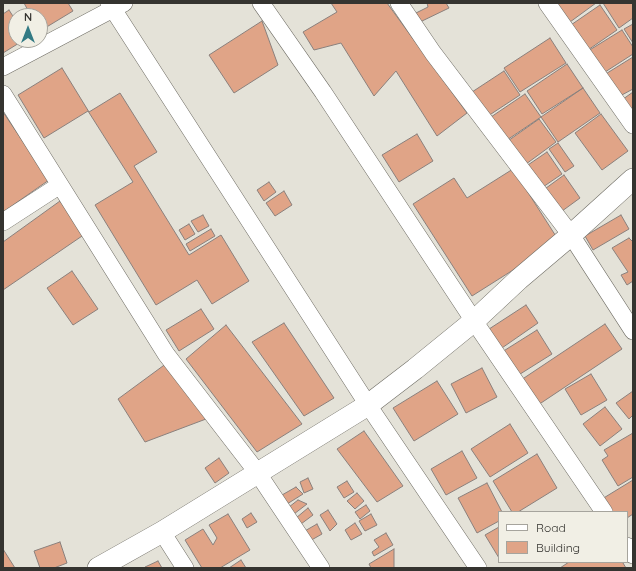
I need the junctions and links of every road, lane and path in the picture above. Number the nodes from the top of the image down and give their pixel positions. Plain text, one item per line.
1 (261, 3) edge
2 (399, 3) edge
3 (547, 3) edge
4 (116, 5) edge
5 (3, 67) edge
6 (3, 94) edge
7 (633, 125) edge
8 (633, 179) edge
9 (60, 185) junction
10 (3, 222) edge
11 (571, 235) junction
12 (474, 321) junction
13 (633, 331) edge
14 (368, 405) junction
15 (258, 472) junction
16 (603, 511) edge
17 (162, 532) junction
18 (98, 568) edge
19 (185, 568) edge
20 (320, 568) edge
21 (478, 568) edge

1 - 12 street
2 - 11 street
3 - 7 street
4 - 5 street
4 - 14 street
6 - 9 street
8 - 11 street
9 - 10 street
9 - 15 street
11 - 12 street
11 - 13 street
12 - 14 street
12 - 16 street
14 - 15 street
14 - 21 street
15 - 17 street
15 - 20 street
17 - 18 street
17 - 19 street

